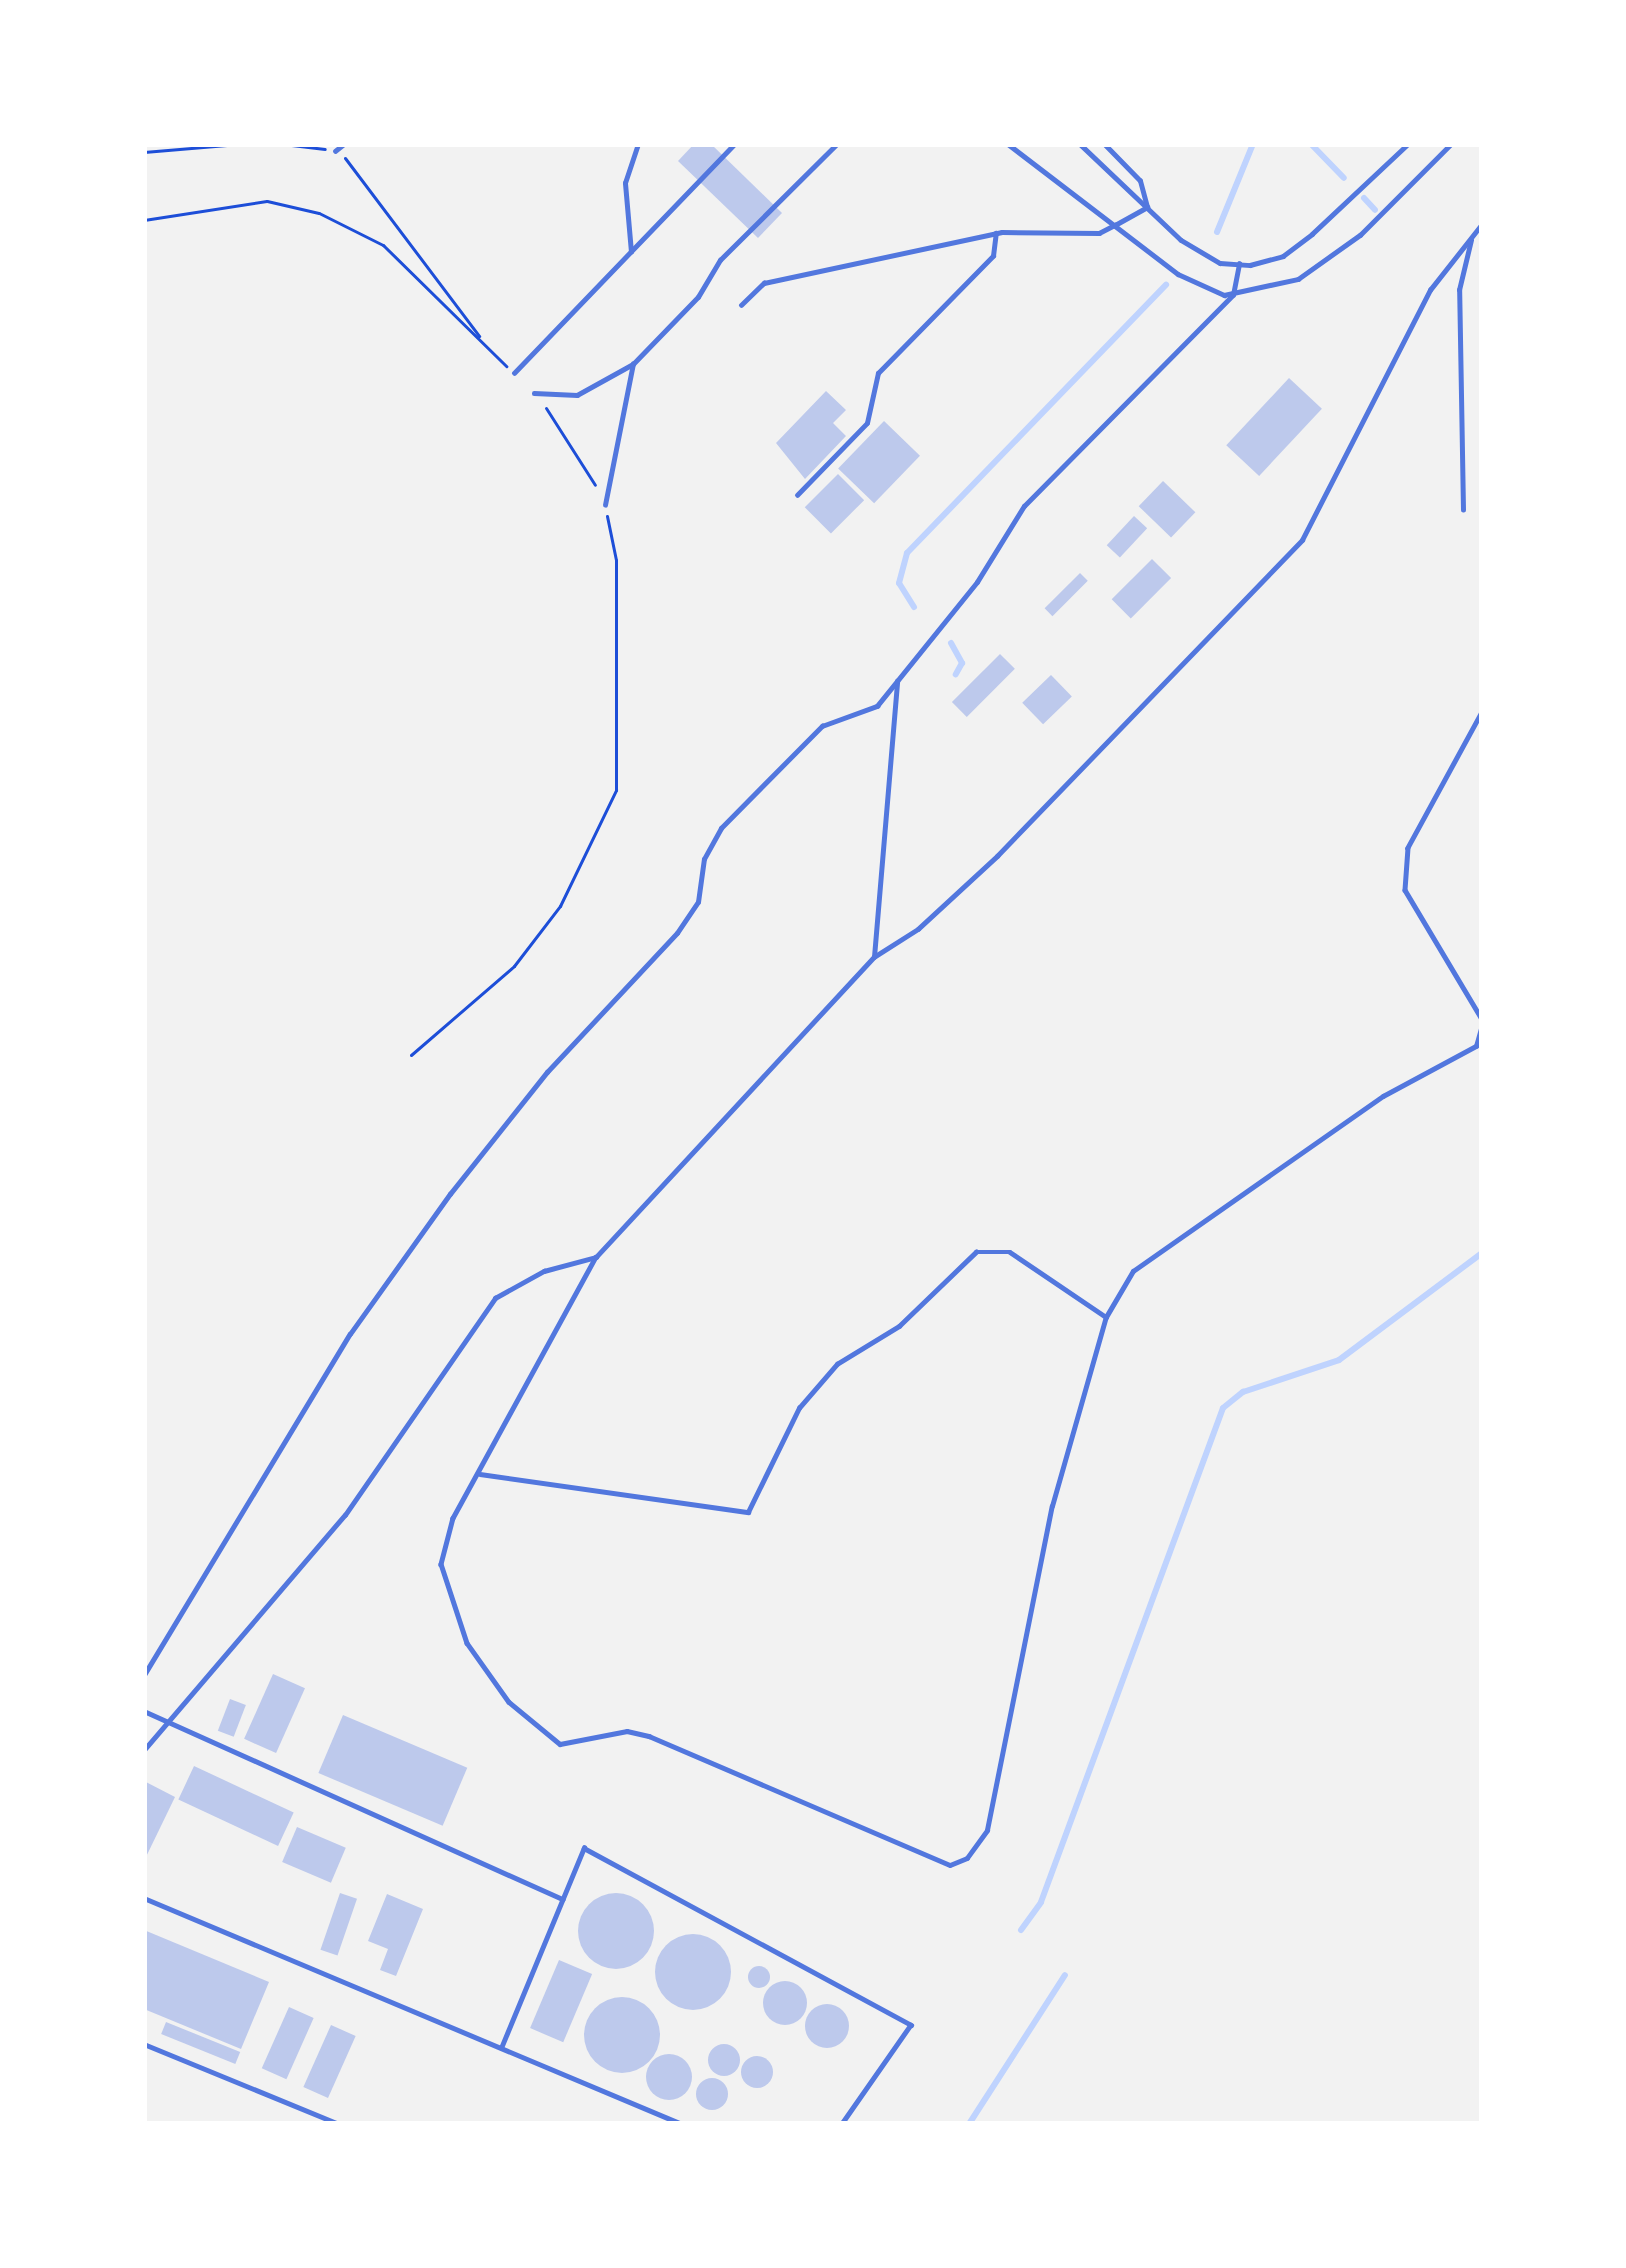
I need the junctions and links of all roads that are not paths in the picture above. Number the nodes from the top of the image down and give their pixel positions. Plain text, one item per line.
1 (344, 144) edge
2 (638, 144) edge
3 (734, 144) edge
4 (838, 144) edge
5 (1008, 144) edge
6 (1079, 144) edge
7 (1104, 144) edge
8 (1408, 144) edge
9 (1451, 144) edge
10 (335, 151) road end
11 (1147, 207) junction
12 (1482, 224) edge
13 (1115, 225) junction
14 (995, 233) junction
15 (1472, 234) junction
16 (631, 251) junction
17 (1239, 265) junction
18 (1233, 295) junction
19 (741, 305) dead end
20 (633, 364) junction
21 (514, 373) road end
22 (534, 393) road end
23 (797, 496) dead end
24 (605, 505) road end
25 (1462, 510) dead end
26 (898, 677) junction
27 (1482, 712) edge
28 (874, 957) junction
29 (1482, 1022) edge
30 (1479, 1045) edge
31 (596, 1257) junction
32 (1106, 1317) junction
33 (477, 1474) junction
34 (144, 1675) edge
35 (144, 1712) edge
36 (166, 1721) junction
37 (144, 1750) edge
38 (144, 1898) edge
39 (563, 1899) junction
40 (144, 2044) edge
41 (501, 2048) junction
42 (339, 2124) edge
43 (682, 2124) edge
44 (842, 2124) edge

1 - 10 lane
2 - 16 lane
3 - 16 lane
4 - 20 lane
5 - 13 lane
6 - 11 lane
7 - 11 lane
8 - 17 lane
9 - 18 lane
11 - 13 lane
11 - 17 lane
12 - 15 lane
13 - 14 lane
13 - 18 lane
14 - 19 lane
14 - 23 lane
15 - 25 lane
15 - 28 lane
16 - 21 lane
17 - 18 lane
18 - 26 lane
20 - 22 lane
20 - 24 lane
26 - 28 lane
26 - 34 lane
27 - 29 lane
28 - 31 lane
29 - 30 lane
30 - 32 lane
31 - 33 lane
31 - 36 lane
32 - 33 lane
32 - 33 lane
35 - 36 lane
36 - 37 lane
36 - 39 lane
38 - 41 lane
39 - 41 lane
39 - 44 lane
40 - 42 lane
41 - 43 lane

